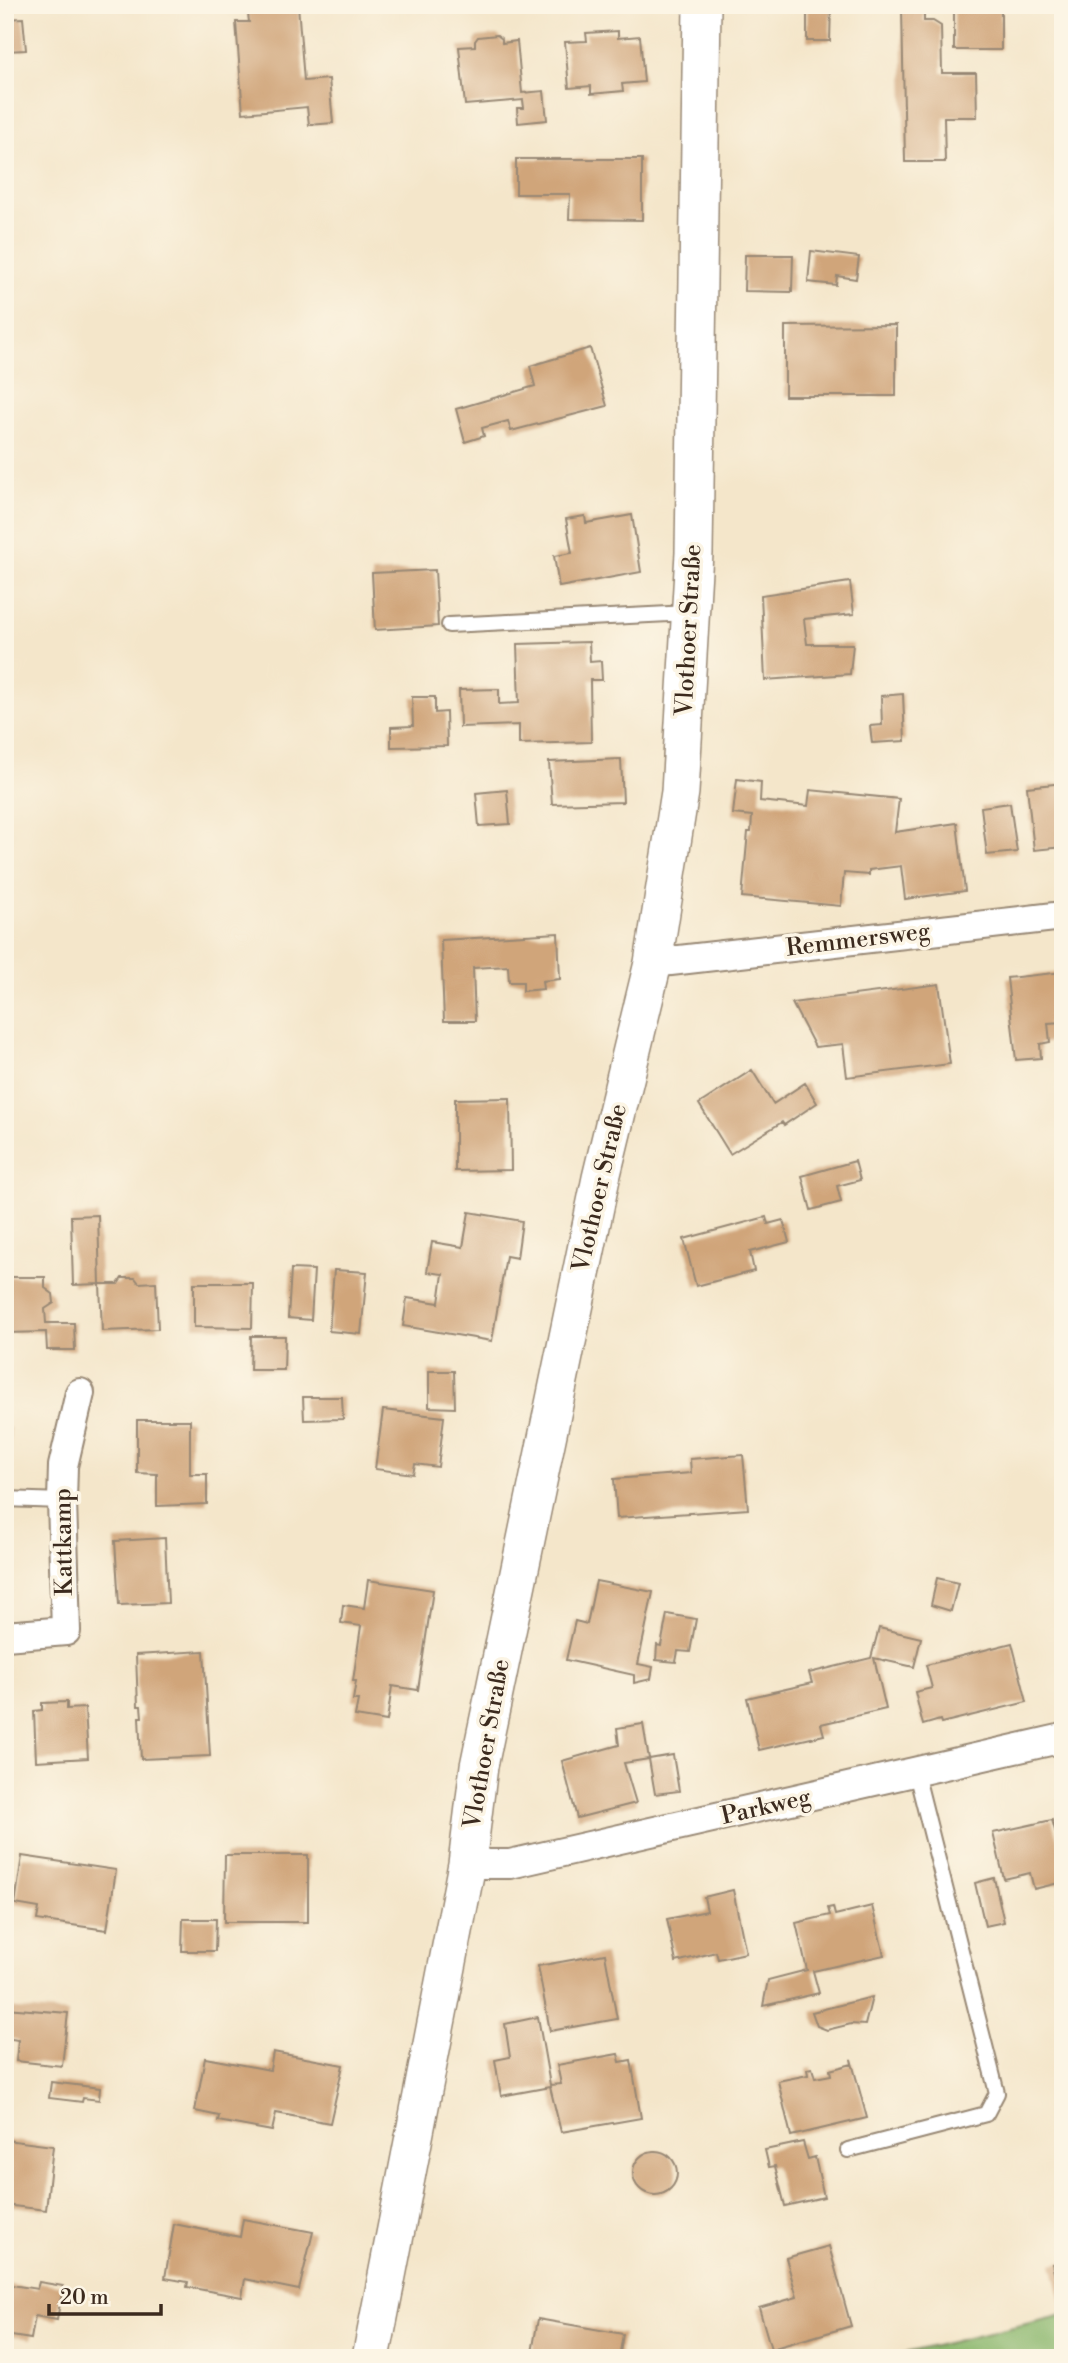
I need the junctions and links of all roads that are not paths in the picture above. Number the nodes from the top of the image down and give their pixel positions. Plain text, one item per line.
1 (702, 5) edge
2 (690, 612) junction
3 (449, 625) dead end
4 (1063, 916) edge
5 (653, 963) junction
6 (80, 1393) dead end
7 (5, 1499) edge
8 (62, 1501) junction
9 (5, 1636) edge
10 (1063, 1738) edge
11 (916, 1773) junction
12 (467, 1864) junction
13 (848, 2150) dead end
14 (371, 2358) edge

1 - 2 street, Vlothoer Straße
2 - 3 lane
2 - 5 street, Vlothoer Straße
4 - 5 street, Remmersweg
5 - 12 street, Vlothoer Straße
6 - 8 street, Kattkamp
7 - 8 lane
8 - 9 street, Kattkamp
10 - 11 street, Parkweg
11 - 12 street, Parkweg
11 - 13 lane
12 - 14 street, Vlothoer Straße

